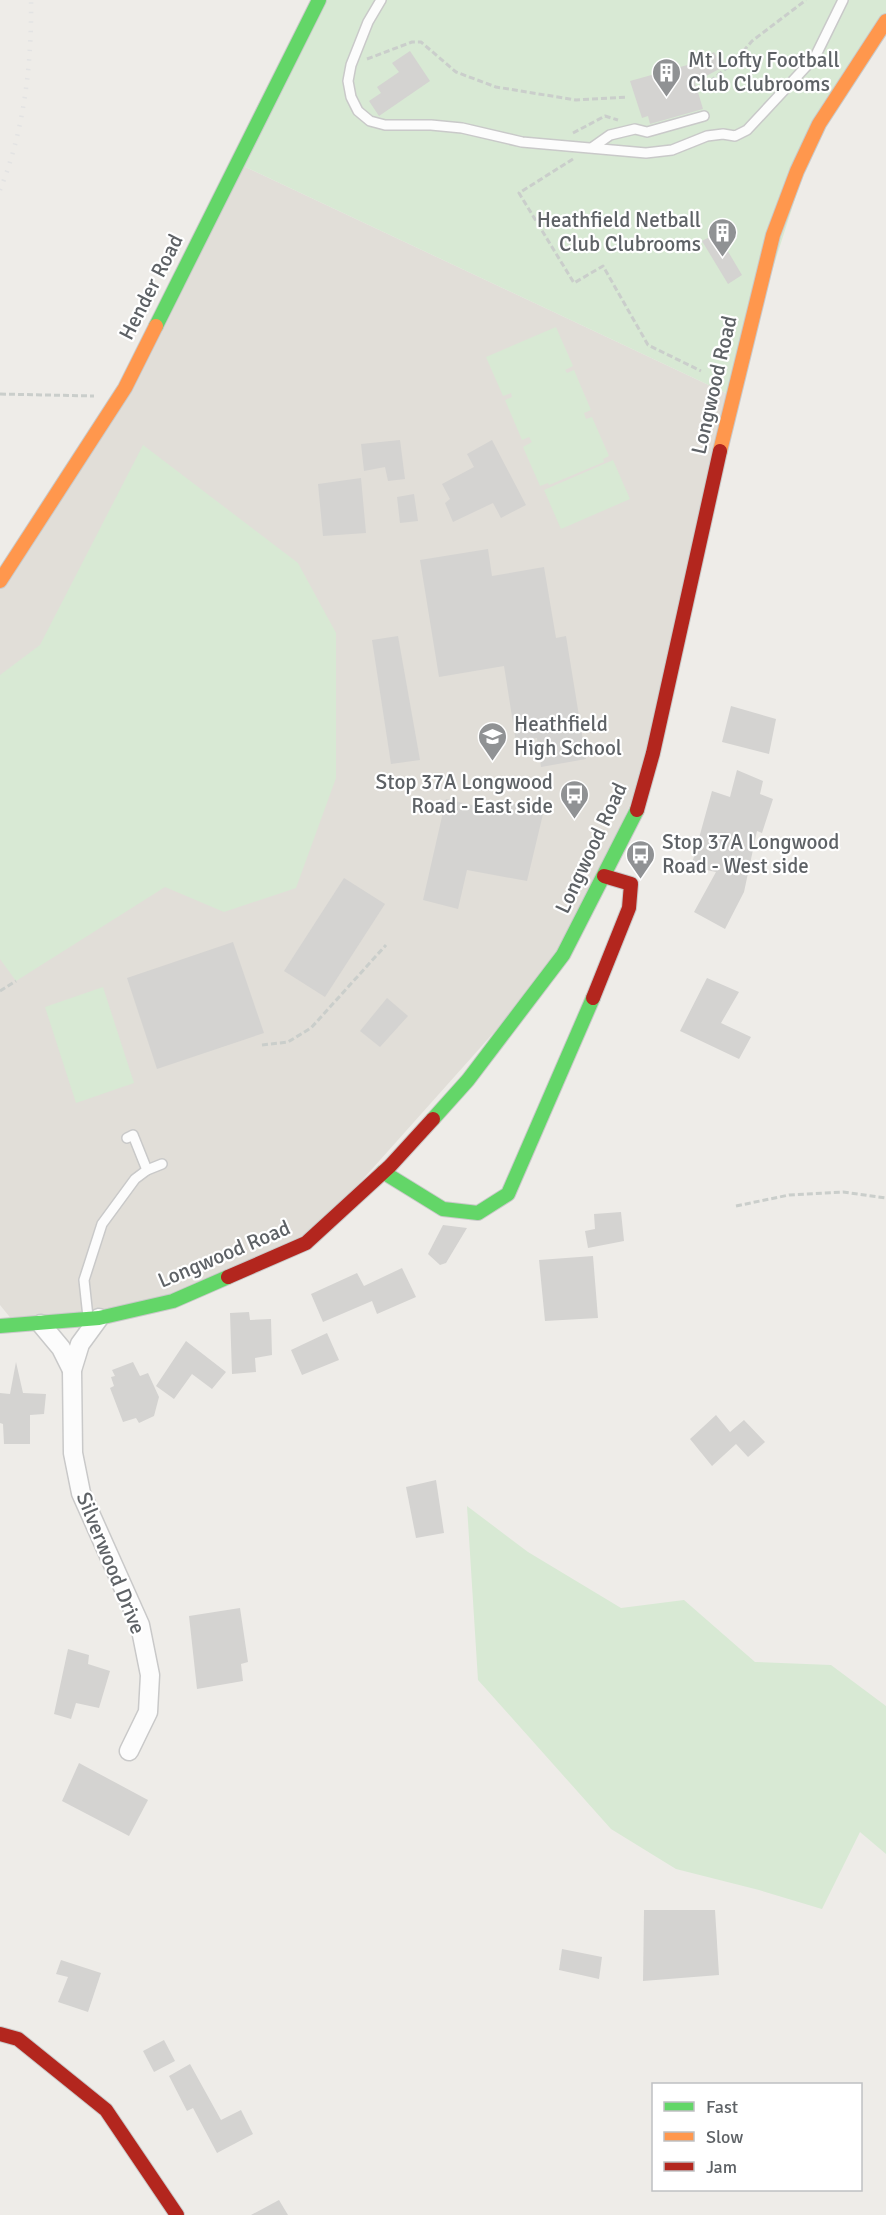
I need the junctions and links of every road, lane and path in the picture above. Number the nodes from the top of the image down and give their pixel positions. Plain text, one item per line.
1 (319, 0) edge
2 (381, 0) edge
3 (806, 0) edge
4 (843, 0) edge
5 (886, 21) edge
6 (351, 65) junction
7 (703, 87) dead end
8 (628, 97) dead end
9 (704, 116) dead end
10 (635, 129) junction
11 (558, 145) junction
12 (592, 147) junction
13 (701, 371) dead end
14 (125, 388) junction
15 (0, 394) edge
16 (0, 581) edge
17 (604, 876) junction
18 (386, 945) dead end
19 (16, 981) dead end
20 (0, 991) edge
21 (262, 1046) dead end
22 (127, 1138) dead end
23 (162, 1164) dead end
24 (147, 1170) junction
25 (383, 1172) junction
26 (886, 1198) edge
27 (735, 1206) dead end
28 (93, 1319) junction
29 (41, 1324) junction
30 (0, 1326) edge
31 (72, 1370) junction
32 (129, 1751) dead end
33 (0, 2034) edge
34 (177, 2215) edge

1 - 14 street, Hender Road
2 - 6 lane
3 - 7 path
4 - 12 lane
5 - 17 street, Longwood Road
6 - 8 path
6 - 11 lane
9 - 10 lane
10 - 11 path
10 - 12 lane
11 - 12 lane
12 - 13 path
14 - 15 path
14 - 16 street, Hender Road
17 - 25 street, Longwood Road
17 - 25 street
18 - 21 path
19 - 20 path
22 - 24 lane
23 - 24 lane
24 - 28 lane
25 - 28 street, Longwood Road
26 - 27 path
28 - 29 street, Longwood Road
28 - 31 street, Silverwood Drive
29 - 30 street, Longwood Road
29 - 31 street, Silverwood Drive
31 - 32 street, Silverwood Drive
33 - 34 street

